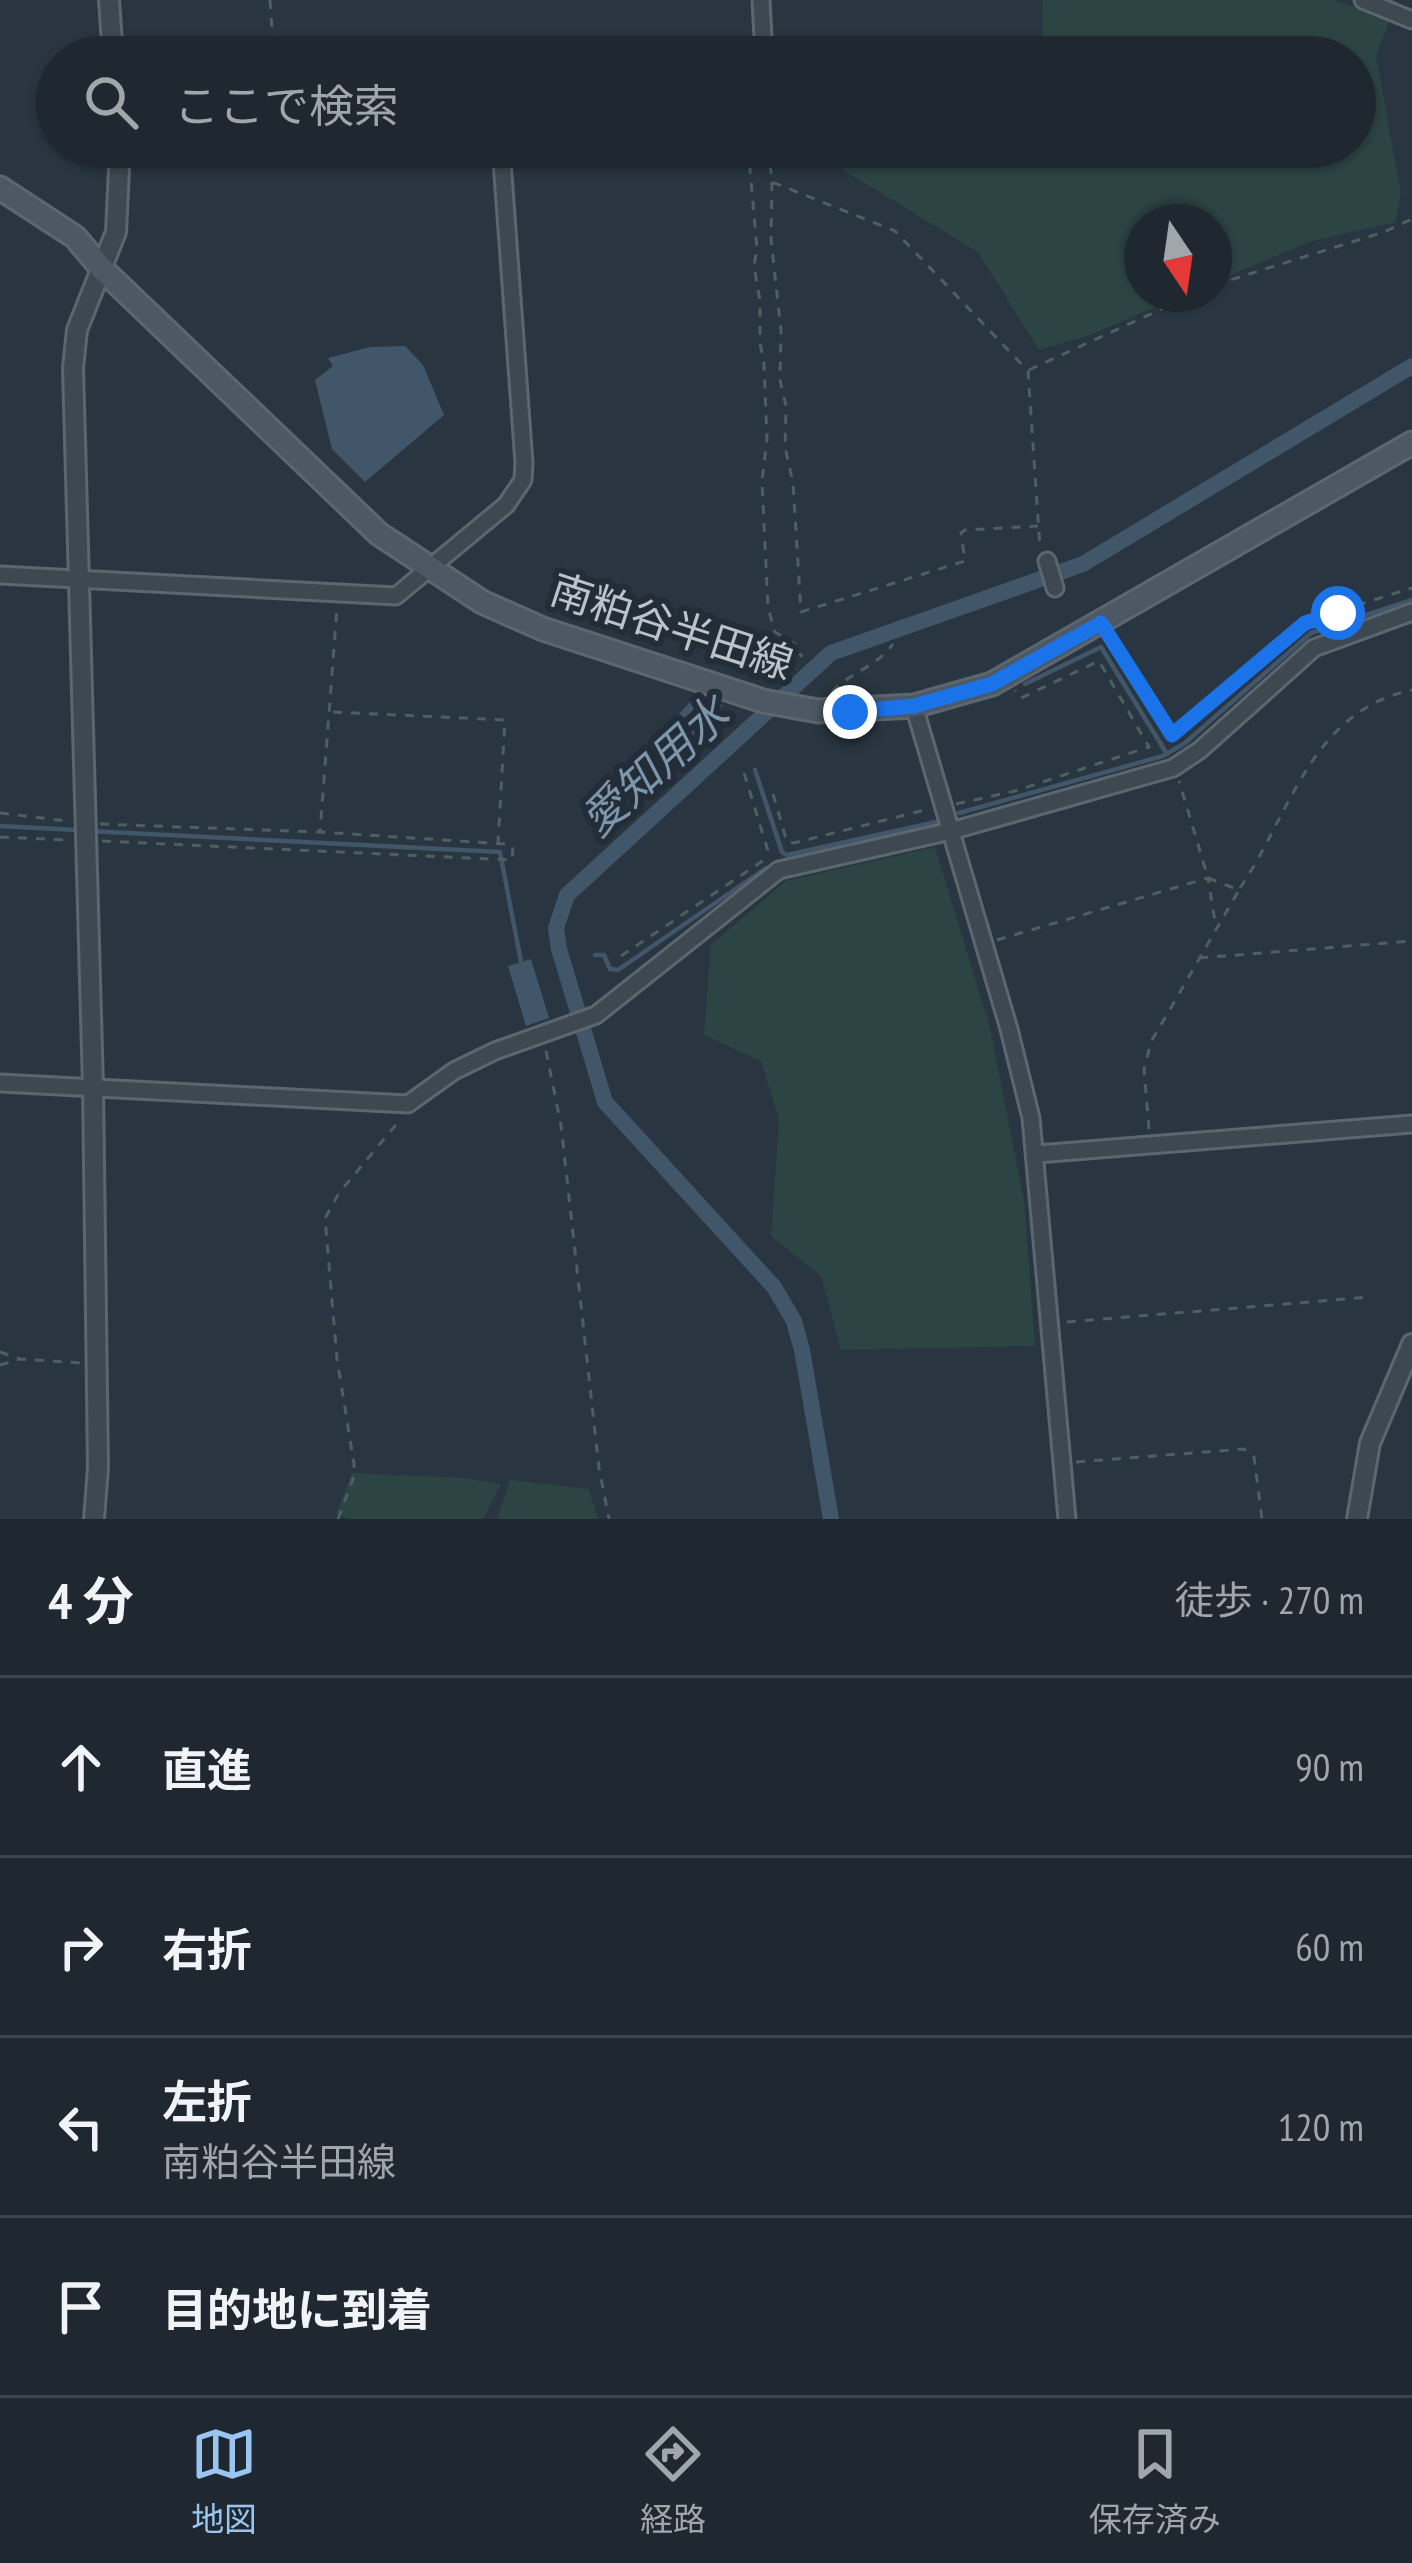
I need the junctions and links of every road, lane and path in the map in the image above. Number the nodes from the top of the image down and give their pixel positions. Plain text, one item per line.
1 (109, 0) edge
2 (270, 0) edge
3 (761, 0) edge
4 (1363, 0) edge
5 (1412, 20) edge
6 (112, 36) edge
7 (273, 36) edge
8 (763, 36) edge
9 (119, 168) edge
10 (502, 168) edge
11 (750, 168) edge
12 (770, 168) edge
13 (772, 182) junction
14 (0, 188) edge
15 (1412, 219) edge
16 (103, 270) junction
17 (1232, 279) edge
18 (1155, 312) edge
19 (1028, 371) junction
20 (1412, 443) edge
21 (1038, 526) junction
22 (1047, 561) joint
23 (431, 568) junction
24 (0, 575) edge
25 (79, 580) junction
26 (1055, 588) dead end
27 (1412, 588) edge
28 (337, 594) junction
29 (1412, 612) edge
30 (1101, 623) junction
31 (893, 644) dead end
32 (802, 657) dead end
33 (1008, 675) junction
34 (1412, 690) edge
35 (914, 706) junction
36 (829, 711) junction
37 (331, 712) junction
38 (1175, 768) junction
39 (744, 773) dead end
40 (773, 794) dead end
41 (944, 806) junction
42 (0, 813) edge
43 (86, 831) junction
44 (951, 831) junction
45 (320, 832) junction
46 (0, 837) edge
47 (498, 843) junction
48 (1208, 878) junction
49 (1239, 890) junction
50 (1216, 928) junction
51 (1412, 941) edge
52 (984, 944) junction
53 (621, 956) dead end
54 (1199, 958) junction
55 (540, 1033) junction
56 (0, 1083) edge
57 (93, 1088) junction
58 (408, 1104) junction
59 (1412, 1124) edge
60 (1150, 1143) junction
61 (1036, 1154) junction
62 (1370, 1297) dead end
63 (1051, 1324) junction
64 (1412, 1345) edge
65 (0, 1352) edge
66 (20, 1359) junction
67 (98, 1362) junction
68 (0, 1365) edge
69 (1063, 1463) junction
70 (94, 1519) edge
71 (338, 1519) edge
72 (609, 1519) edge
73 (1067, 1519) edge
74 (1262, 1519) edge
75 (1357, 1519) edge

1 - 6 street
2 - 7 path
3 - 8 street
4 - 5 street
9 - 16 street
10 - 23 street
11 - 32 path
12 - 13 path
13 - 19 path
13 - 21 path
14 - 16 main road, 南粕谷半田線
15 - 17 path
16 - 23 main road, 南粕谷半田線
16 - 25 street
18 - 19 path
19 - 21 path
20 - 30 main road, 南粕谷半田線
21 - 22 path
22 - 26 street
23 - 28 street
23 - 36 main road, 南粕谷半田線
24 - 25 street
25 - 28 street
25 - 43 street
27 - 30 path
28 - 37 path
29 - 38 street
30 - 33 main road, 南粕谷半田線
31 - 36 path
33 - 35 main road, 南粕谷半田線
33 - 41 path
34 - 49 path
35 - 36 main road, 南粕谷半田線
35 - 41 street
37 - 45 path
37 - 47 path
38 - 44 street
38 - 48 path
39 - 53 path
40 - 41 path
41 - 44 street
42 - 43 path
43 - 45 path
43 - 46 path
43 - 47 path
43 - 57 street
44 - 52 street
44 - 55 street
45 - 47 path
48 - 49 path
48 - 50 path
48 - 52 path
49 - 50 path
50 - 54 path
51 - 54 path
52 - 61 street
54 - 60 path
55 - 58 street
55 - 72 path
56 - 57 street
57 - 58 street
57 - 67 street
58 - 71 path
59 - 60 street
60 - 61 street
61 - 63 street
62 - 63 path
63 - 69 street
64 - 75 street
65 - 66 path
66 - 67 path
66 - 68 path
67 - 70 street
69 - 73 street
69 - 74 path

